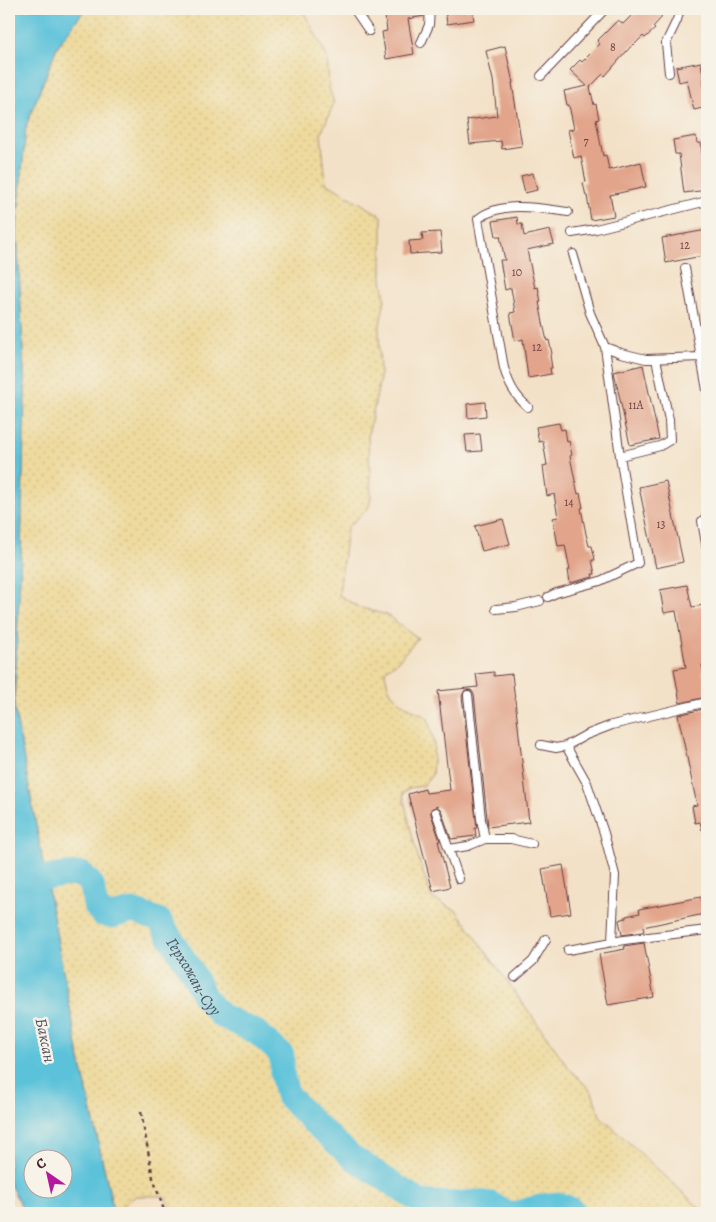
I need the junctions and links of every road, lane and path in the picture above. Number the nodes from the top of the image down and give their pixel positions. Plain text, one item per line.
1 (354, 9) edge
2 (430, 9) edge
3 (605, 9) edge
4 (680, 9) edge
5 (369, 31) dead end
6 (421, 43) dead end
7 (669, 73) dead end
8 (541, 76) dead end
9 (707, 201) edge
10 (568, 212) dead end
11 (572, 233) dead end
12 (574, 254) dead end
13 (685, 268) dead end
14 (605, 346) junction
15 (701, 357) junction
16 (656, 359) junction
17 (707, 390) edge
18 (528, 407) dead end
19 (620, 456) junction
20 (707, 517) edge
21 (707, 549) edge
22 (496, 610) dead end
23 (468, 696) dead end
24 (707, 702) edge
25 (541, 745) dead end
26 (566, 746) junction
27 (436, 812) dead end
28 (485, 840) junction
29 (532, 844) dead end
30 (449, 849) junction
31 (459, 879) dead end
32 (707, 930) edge
33 (546, 940) dead end
34 (612, 942) junction
35 (568, 950) dead end
36 (515, 978) dead end
37 (141, 1112) dead end
38 (165, 1213) edge

1 - 5 lane
2 - 6 lane
3 - 8 lane
4 - 7 lane
9 - 11 lane
10 - 18 lane
12 - 14 lane
13 - 15 lane
14 - 16 lane
14 - 19 lane
15 - 16 lane
15 - 17 lane
16 - 19 lane
19 - 22 lane
20 - 21 lane
23 - 28 lane
24 - 26 lane
25 - 26 lane
26 - 34 lane
27 - 30 lane
28 - 29 lane
28 - 30 lane
30 - 31 lane
32 - 34 lane
33 - 36 lane
34 - 35 lane
37 - 38 path

